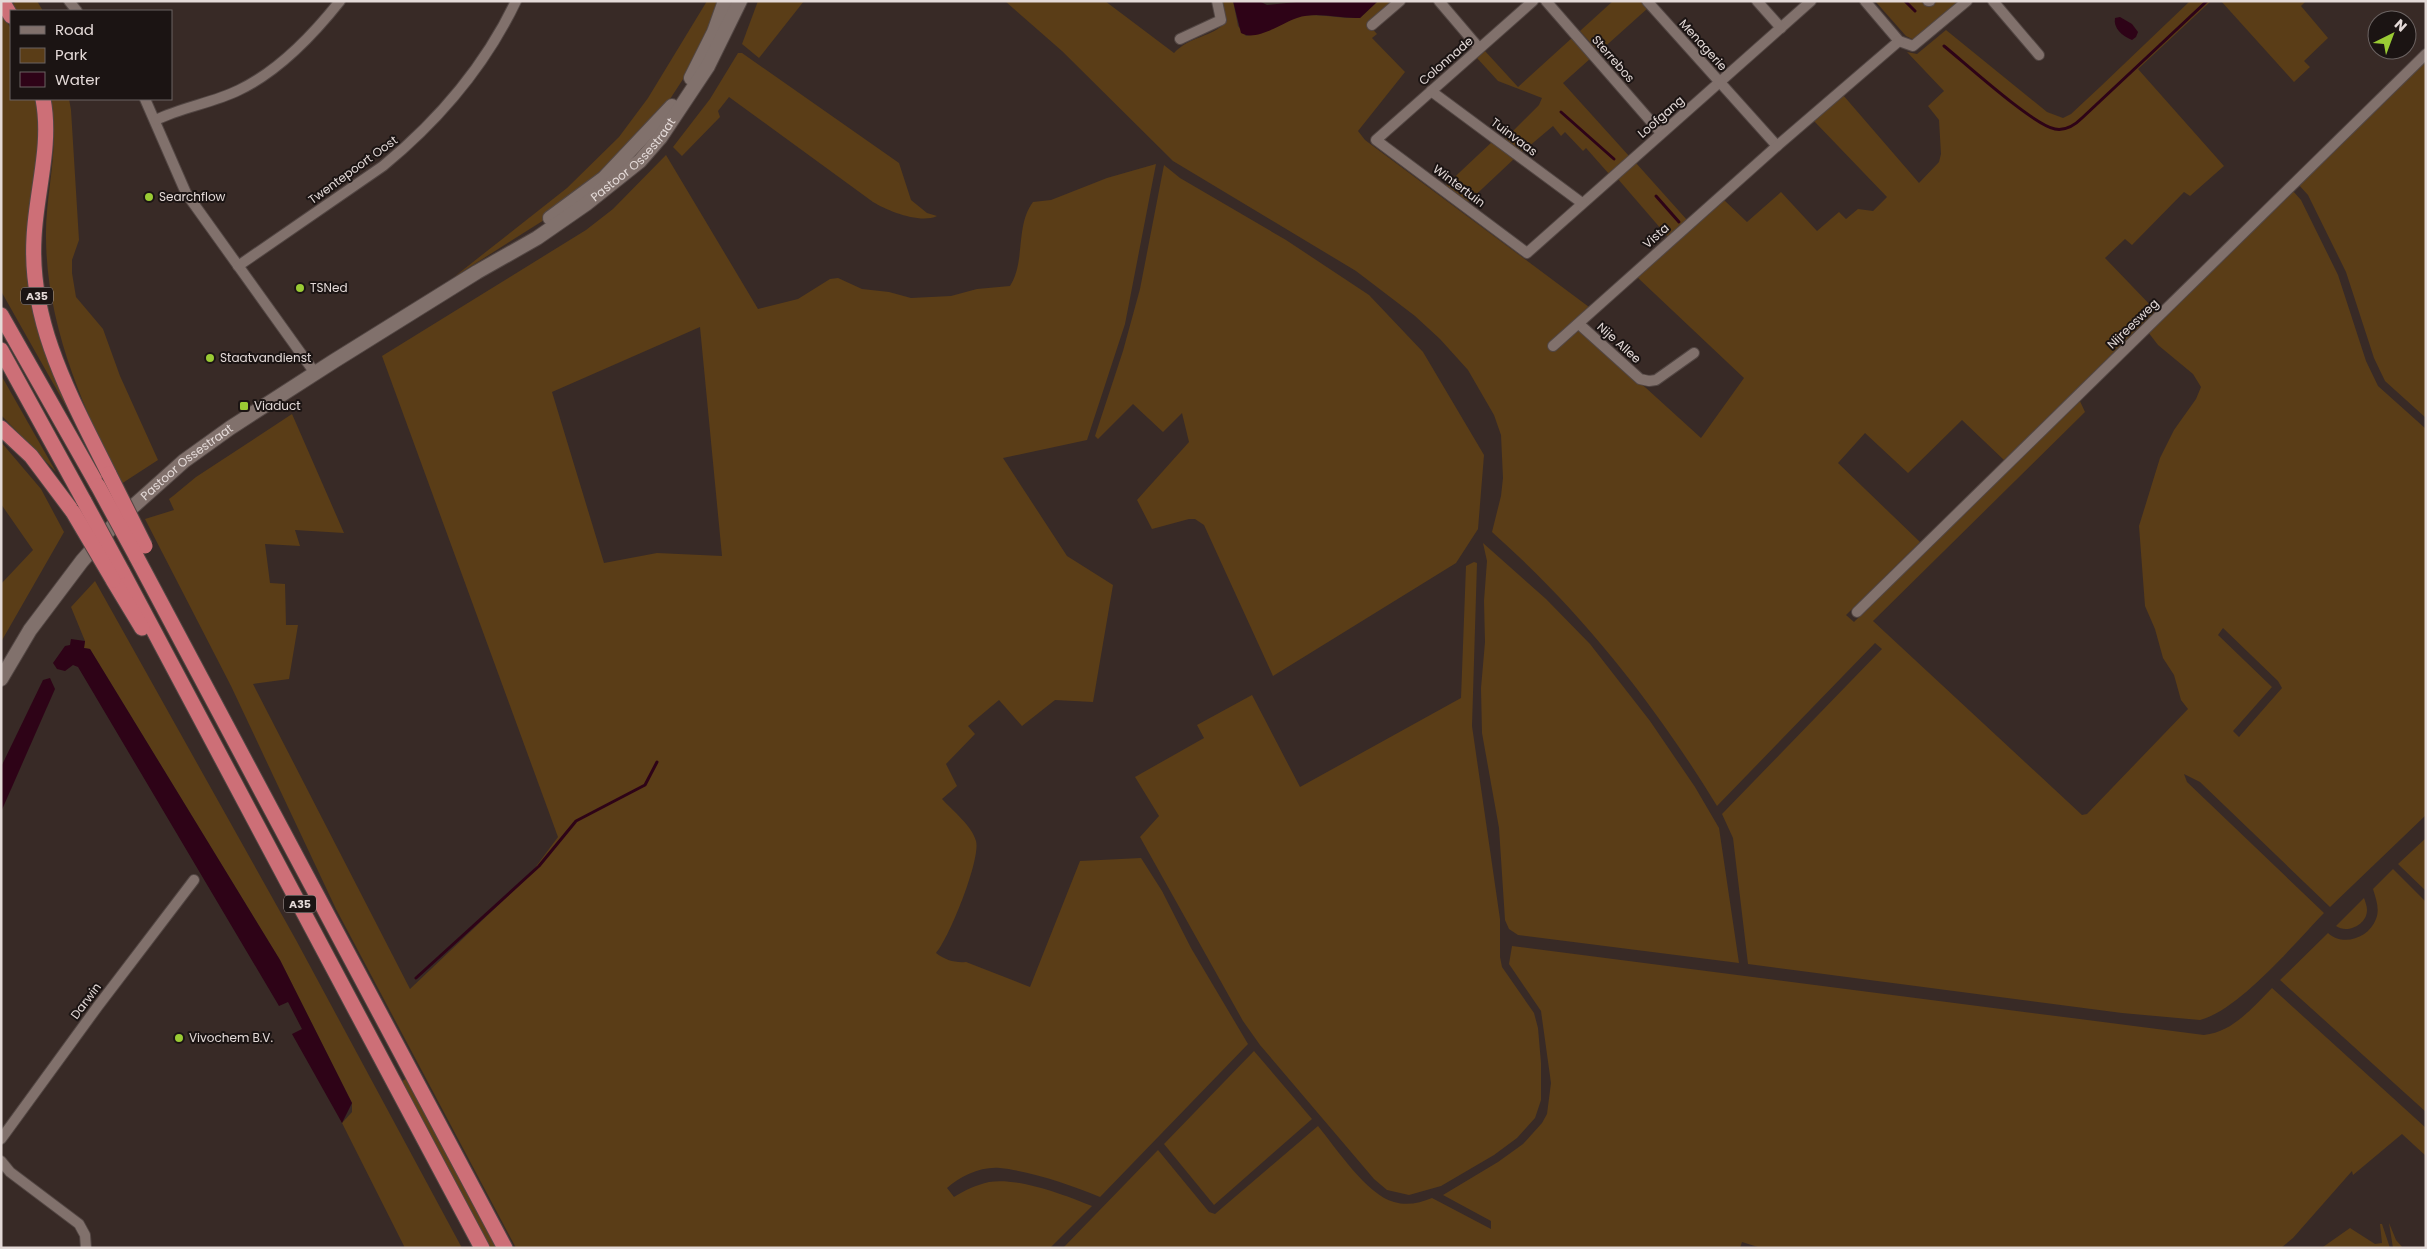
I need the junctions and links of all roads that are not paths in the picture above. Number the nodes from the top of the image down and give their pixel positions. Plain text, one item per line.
1 (2, 1) edge
2 (340, 1) edge
3 (516, 1) edge
4 (725, 1) edge
5 (740, 1) edge
6 (1217, 1) edge
7 (1400, 1) edge
8 (1439, 1) edge
9 (1533, 1) edge
10 (1546, 1) edge
11 (1647, 1) edge
12 (1757, 1) edge
13 (1811, 1) edge
14 (1865, 1) edge
15 (1967, 1) edge
16 (1993, 1) edge
17 (10, 14) edge
18 (1372, 25) dead end
19 (1781, 28) junction
20 (1180, 39) dead end
21 (1899, 41) junction
22 (1479, 48) junction
23 (2426, 54) edge
24 (2039, 55) dead end
25 (1721, 83) junction
26 (1431, 91) junction
27 (44, 100) edge
28 (146, 100) edge
29 (156, 120) junction
30 (1661, 133) junction
31 (1376, 140) joint
32 (1777, 146) junction
33 (1582, 203) junction
34 (1527, 253) joint
35 (238, 266) junction
36 (477, 272) junction
37 (1, 315) edge
38 (1579, 324) junction
39 (1553, 346) dead end
40 (1, 350) edge
41 (1694, 353) dead end
42 (315, 374) junction
43 (1, 428) edge
44 (140, 551) junction
45 (118, 576) junction
46 (1857, 612) dead end
47 (1, 678) edge
48 (194, 880) dead end
49 (1, 1139) edge
50 (1, 1161) edge
51 (86, 1248) edge
52 (482, 1248) edge
53 (505, 1248) edge

1 - 17 highway
2 - 29 street
3 - 35 street, Twentepoort Oost
4 - 36 main road, Pastoor Ossestraat
5 - 36 main road, Pastoor Ossestraat
6 - 20 street
7 - 18 street
8 - 22 street
9 - 22 street, Colonnade
10 - 30 street, Sterrebos
11 - 25 street, Menagerie
12 - 19 street
13 - 19 street, Loofgang
14 - 21 street
15 - 21 street
16 - 24 street
19 - 25 street, Loofgang
21 - 32 street, Vista
22 - 26 street, Colonnade
23 - 46 street, Nijreesweg
25 - 30 street, Loofgang
25 - 32 street
26 - 31 street, Colonnade
26 - 33 street, Tuinvaas
27 - 44 highway, A35, bridge
28 - 29 street
29 - 35 street
30 - 33 street, Loofgang
31 - 34 street, Wintertuin
32 - 38 street, Vista
33 - 34 street, Loofgang
35 - 42 street
36 - 42 main road, Pastoor Ossestraat
37 - 44 highway, A35, bridge
38 - 39 street, Vista
38 - 41 street, Nije Allee
40 - 45 highway, A35, bridge
42 - 47 main road, Pastoor Ossestraat
43 - 45 highway, A35, bridge
44 - 53 highway, A35
45 - 52 highway, A35
48 - 49 street, Darwin
50 - 51 street

